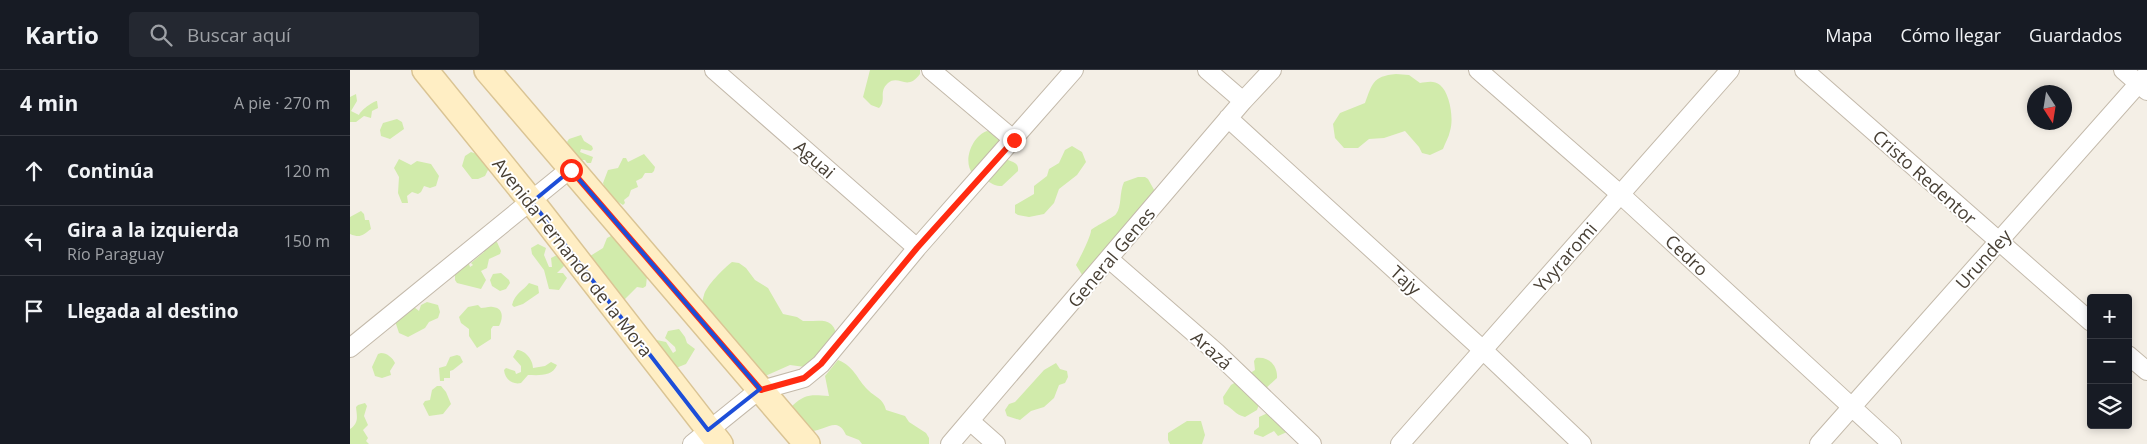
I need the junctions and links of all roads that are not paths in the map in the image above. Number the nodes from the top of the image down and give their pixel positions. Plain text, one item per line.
1 (425, 70) edge
2 (487, 70) edge
3 (714, 70) edge
4 (931, 70) edge
5 (1074, 70) edge
6 (1208, 70) edge
7 (1272, 70) edge
8 (1478, 70) edge
9 (1730, 70) edge
10 (1804, 70) edge
11 (2123, 70) edge
12 (2144, 83) edge
13 (1243, 101) junction
14 (1228, 118) junction
15 (1014, 140) junction
16 (570, 169) junction
17 (1620, 194) junction
18 (532, 202) junction
19 (1998, 242) junction
20 (917, 248) junction
21 (1109, 259) junction
22 (2087, 319) edge
23 (350, 348) edge
24 (1484, 351) junction
25 (2132, 358) edge
26 (2147, 371) edge
27 (760, 390) junction
28 (1852, 408) junction
29 (970, 421) junction
30 (707, 439) edge
31 (807, 444) edge
32 (950, 444) edge
33 (996, 444) edge
34 (1312, 444) edge
35 (1400, 444) edge
36 (1582, 444) edge
37 (1819, 444) edge
38 (1892, 444) edge

1 - 18 main road, Avenida Fernando de la Mora
2 - 16 main road
3 - 20 street, Aguai
4 - 15 street
5 - 15 street
6 - 13 street
7 - 13 street, General Genes
8 - 17 street, Cedro
9 - 17 street, Yvyraromi
10 - 19 street, Cristo Redentor
11 - 12 street
12 - 19 street, Urundey
13 - 14 street, General Genes
14 - 21 street, General Genes
14 - 24 street, Tajy
15 - 20 street
16 - 18 street
16 - 27 main road
17 - 24 street, Yvyraromi
17 - 28 street, Cedro
18 - 23 street
18 - 30 main road, Avenida Fernando de la Mora
19 - 22 street, Cristo Redentor
19 - 28 street, Urundey
20 - 27 street
21 - 29 street, General Genes
21 - 34 street, Arazá
24 - 35 street, Yvyraromi
24 - 36 street, Tajy
25 - 26 street
27 - 30 street
27 - 31 main road
28 - 37 street, Urundey
28 - 38 street, Cedro
29 - 32 street, General Genes
29 - 33 street

